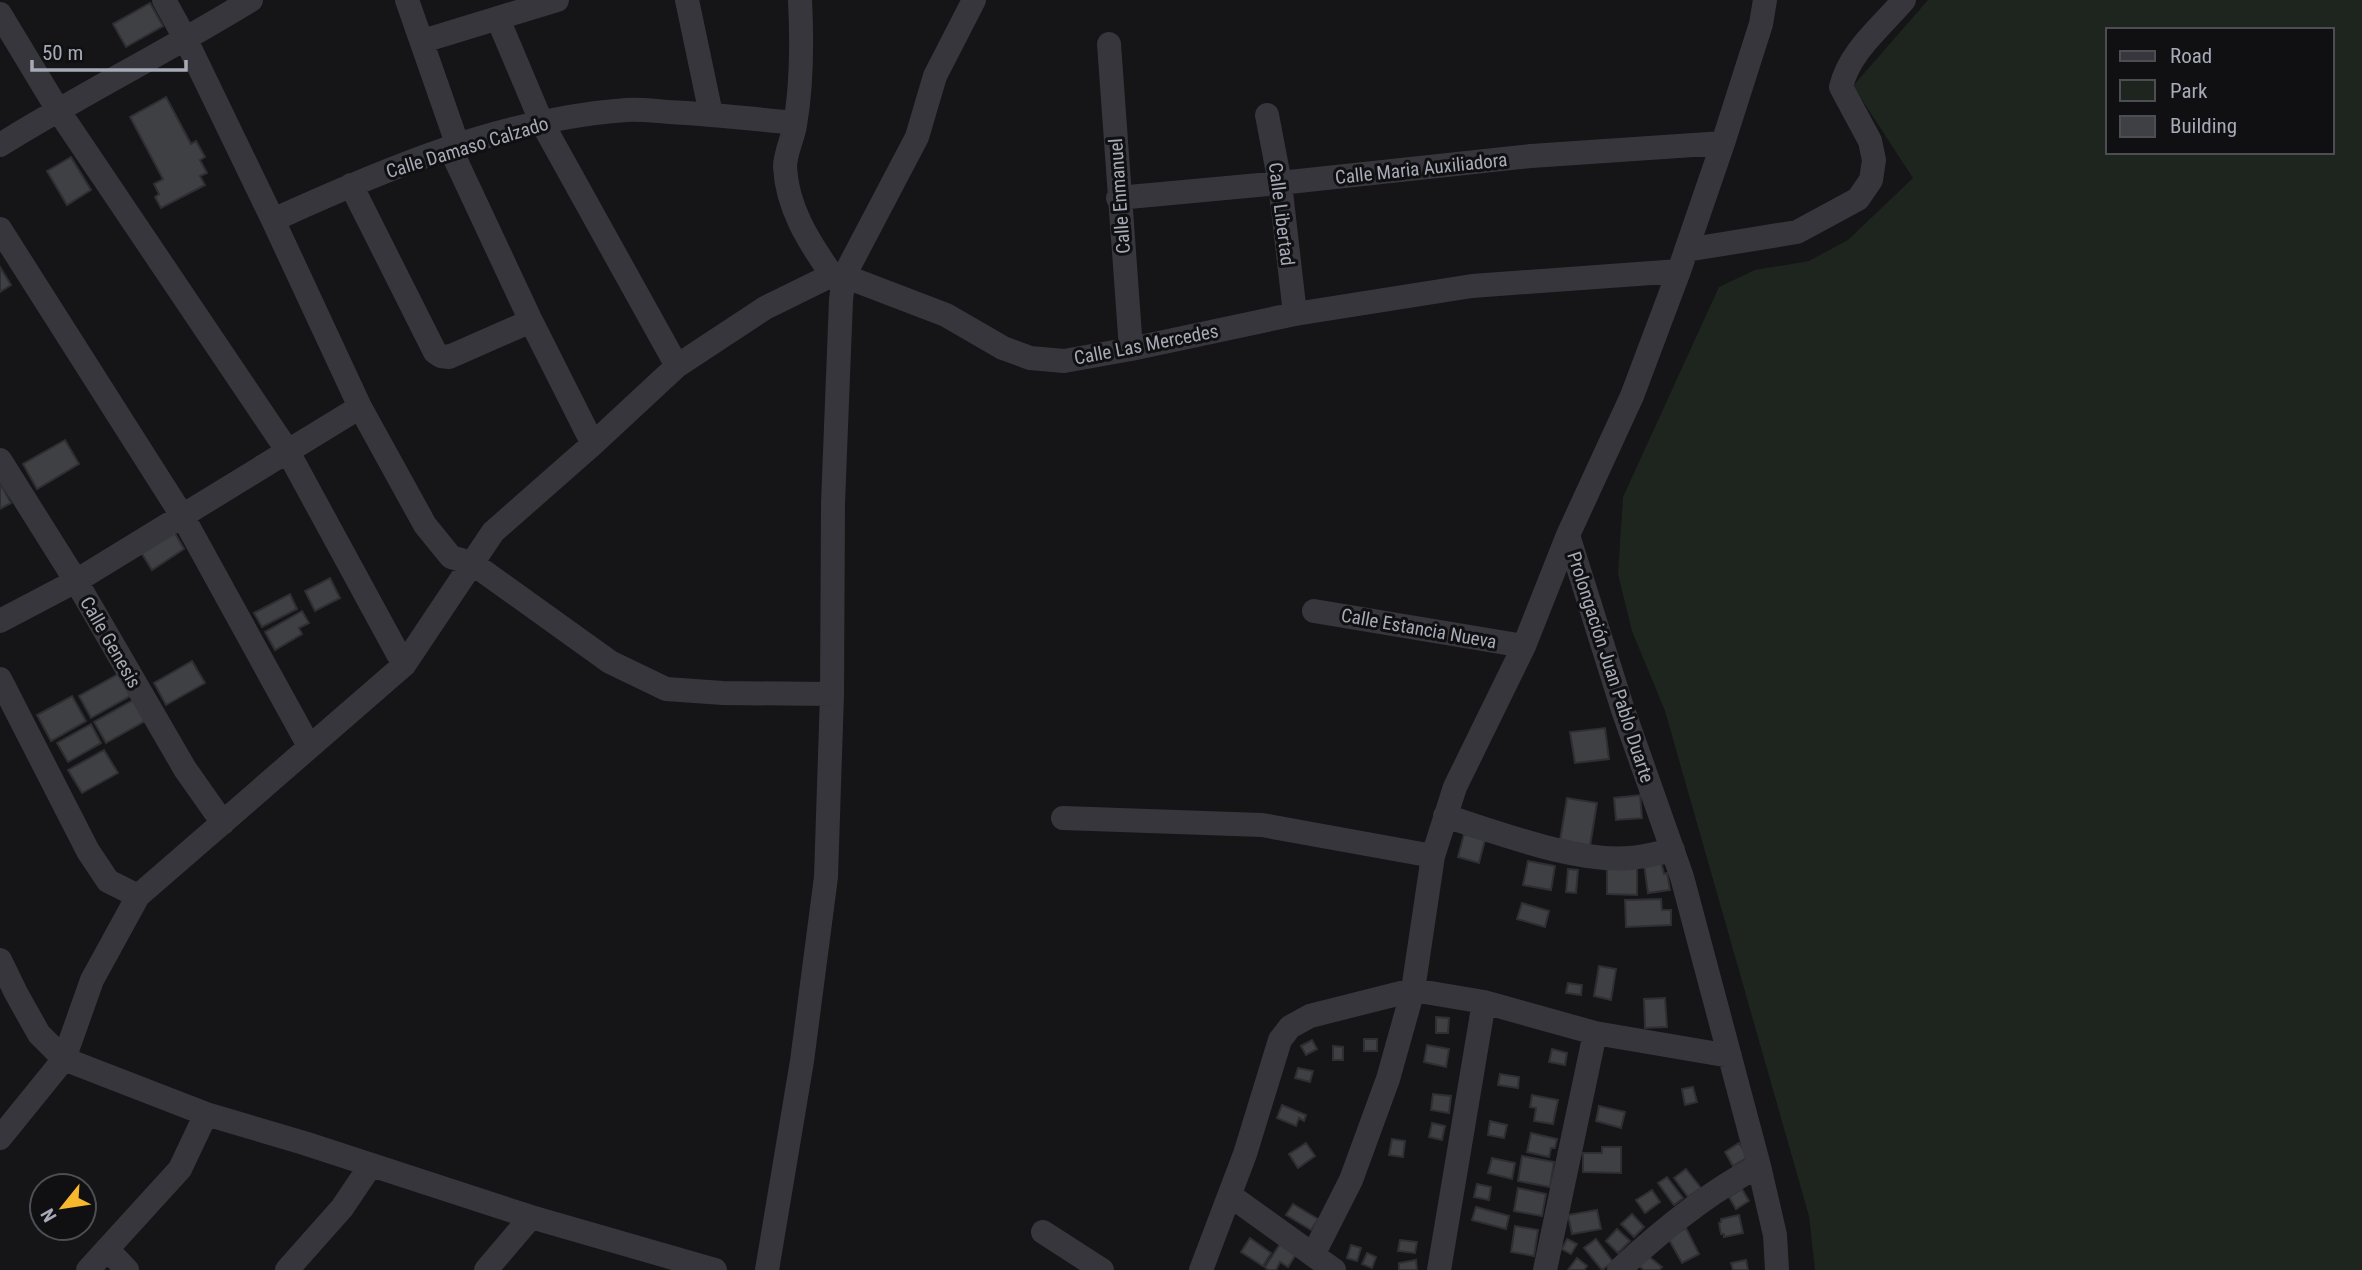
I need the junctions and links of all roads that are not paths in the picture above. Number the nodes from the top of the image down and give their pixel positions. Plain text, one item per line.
1 (164, 0) edge
2 (251, 0) edge
3 (407, 0) edge
4 (557, 0) edge
5 (687, 0) edge
6 (800, 0) edge
7 (974, 0) edge
8 (1779, 0) edge
9 (1904, 0) edge
10 (1763, 12) edge
11 (0, 14) edge
12 (498, 19) junction
13 (186, 40) junction
14 (423, 41) junction
15 (1109, 44) dead end
16 (58, 110) junction
17 (711, 114) junction
18 (1268, 115) dead end
19 (541, 121) junction
20 (796, 124) junction
21 (1723, 144) junction
22 (0, 145) edge
23 (454, 147) junction
24 (1280, 183) junction
25 (351, 185) junction
26 (1118, 198) junction
27 (273, 220) junction
28 (0, 229) edge
29 (1682, 260) junction
30 (838, 276) junction
31 (1295, 314) junction
32 (531, 321) junction
33 (1131, 349) junction
34 (677, 366) junction
35 (360, 407) junction
36 (593, 444) junction
37 (287, 450) junction
38 (0, 460) edge
39 (183, 517) junction
40 (1568, 535) junction
41 (472, 563) junction
42 (76, 581) junction
43 (1314, 611) dead end
44 (0, 621) edge
45 (1524, 646) junction
46 (404, 666) junction
47 (0, 678) edge
48 (832, 694) junction
49 (309, 747) junction
50 (1445, 816) junction
51 (1063, 818) dead end
52 (223, 823) junction
53 (1672, 850) junction
54 (1433, 856) junction
55 (138, 896) junction
56 (0, 960) edge
57 (1413, 990) junction
58 (1484, 1002) junction
59 (1595, 1033) junction
60 (1730, 1056) junction
61 (64, 1059) junction
62 (206, 1114) junction
63 (0, 1138) edge
64 (370, 1166) junction
65 (1759, 1166) junction
66 (1231, 1196) junction
67 (531, 1217) junction
68 (1043, 1232) dead end
69 (107, 1249) junction
70 (1313, 1255) junction
71 (702, 1268) edge
72 (88, 1270) edge
73 (127, 1270) edge
74 (288, 1270) edge
75 (485, 1270) edge
76 (767, 1270) edge
77 (1102, 1270) edge
78 (1201, 1270) edge
79 (1334, 1270) edge
80 (1439, 1270) edge
81 (1545, 1270) edge
82 (1619, 1270) edge
83 (1777, 1270) edge

1 - 13 street
2 - 13 street
3 - 14 street
4 - 12 street
5 - 17 street
6 - 20 street
7 - 30 street
8 - 10 street
9 - 29 street, Calle Las Mercedes
10 - 21 street, Prolongación Juan Pablo Duarte
11 - 16 street
12 - 14 street
12 - 19 street
13 - 16 street
13 - 27 street
14 - 23 street
15 - 26 street, Calle Enmanuel
16 - 22 street
16 - 37 street
17 - 19 street, Calle Damaso Calzado
17 - 20 street, Calle Damaso Calzado
18 - 24 street, Calle Libertad
19 - 23 street, Calle Damaso Calzado
19 - 34 street
20 - 30 street
21 - 24 street, Calle Maria Auxiliadora
21 - 29 street, Prolongación Juan Pablo Duarte
23 - 25 street, Calle Damaso Calzado
23 - 32 street
24 - 26 street, Calle Maria Auxiliadora
24 - 31 street, Calle Libertad
25 - 27 street, Calle Damaso Calzado
25 - 32 street
26 - 33 street, Calle Enmanuel
27 - 35 street
28 - 39 street
29 - 31 street, Calle Las Mercedes
29 - 40 street, Prolongación Juan Pablo Duarte
30 - 33 street, Calle Las Mercedes
30 - 34 street
30 - 48 street
31 - 33 street, Calle Las Mercedes
32 - 36 street
34 - 36 street
35 - 37 street
35 - 41 street
36 - 41 street
37 - 39 street
37 - 46 street
38 - 42 street, Calle Genesis
39 - 42 street
39 - 49 street
40 - 45 street
40 - 53 street, Prolongación Juan Pablo Duarte
41 - 46 street
41 - 48 street
42 - 44 street
42 - 52 street, Calle Genesis
43 - 45 street, Calle Estancia Nueva
45 - 50 street
46 - 49 street
47 - 55 street
48 - 76 street
49 - 52 street
50 - 53 street
50 - 54 street
51 - 54 street
52 - 55 street
53 - 60 street, Prolongación Juan Pablo Duarte
54 - 57 street
55 - 61 street
56 - 61 street
57 - 58 street
57 - 66 street
57 - 70 street
58 - 59 street
58 - 80 street
59 - 60 street
59 - 81 street
60 - 65 street, Prolongación Juan Pablo Duarte
61 - 62 street
61 - 63 street
62 - 64 street
62 - 69 street
64 - 67 street
64 - 74 street
65 - 82 street
65 - 83 street, Prolongación Juan Pablo Duarte
66 - 70 street
66 - 78 street
67 - 71 street
67 - 75 street
68 - 77 street
69 - 72 street
69 - 73 street
70 - 79 street

